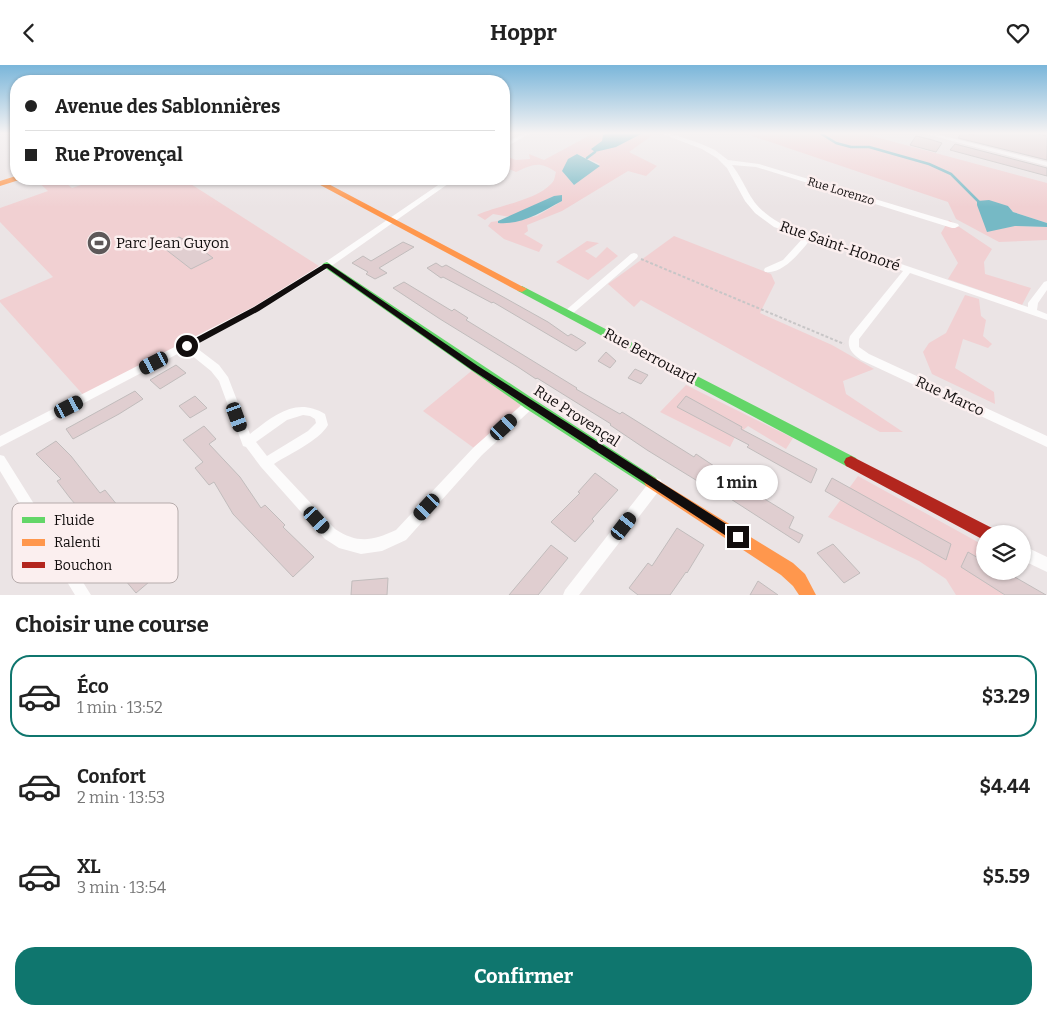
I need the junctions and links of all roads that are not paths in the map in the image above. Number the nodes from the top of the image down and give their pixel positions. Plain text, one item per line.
1 (719, 158) edge
2 (1022, 158) edge
3 (726, 162) junction
4 (1047, 164) edge
5 (325, 185) edge
6 (442, 185) edge
7 (392, 220) junction
8 (955, 226) dead end
9 (810, 236) junction
10 (634, 256) road end
11 (327, 265) junction
12 (768, 270) dead end
13 (908, 270) junction
14 (1047, 284) edge
15 (568, 313) junction
16 (1032, 313) junction
17 (1047, 317) edge
18 (187, 346) junction
19 (530, 404) junction
20 (0, 442) edge
21 (247, 442) junction
22 (1047, 442) edge
23 (0, 460) edge
24 (265, 463) junction
25 (656, 484) junction
26 (27, 503) edge
27 (976, 528) edge
28 (1031, 557) edge
29 (1047, 565) edge
30 (77, 583) edge
31 (84, 595) edge
32 (570, 595) edge
33 (808, 595) edge

1 - 3 street, Rue Saint-Honoré
2 - 4 street
3 - 8 street, Rue Lorenzo
3 - 9 street, Rue Saint-Honoré
5 - 7 street, Rue Berrouard
6 - 7 street
7 - 11 street
7 - 15 street, Rue Berrouard
9 - 12 street
9 - 13 street, Rue Saint-Honoré
10 - 15 street
11 - 18 street
11 - 19 street, Rue Provençal
13 - 16 street, Rue Saint-Honoré
13 - 22 street, Rue Marco
14 - 16 street
15 - 27 street, Rue Berrouard
16 - 17 street, Rue Saint-Honoré
18 - 20 street
18 - 21 street
19 - 24 street
19 - 25 street, Rue Provençal
21 - 24 street
21 - 24 street
23 - 26 street
25 - 32 street
25 - 33 street, Rue Provençal
28 - 29 street
30 - 31 street

